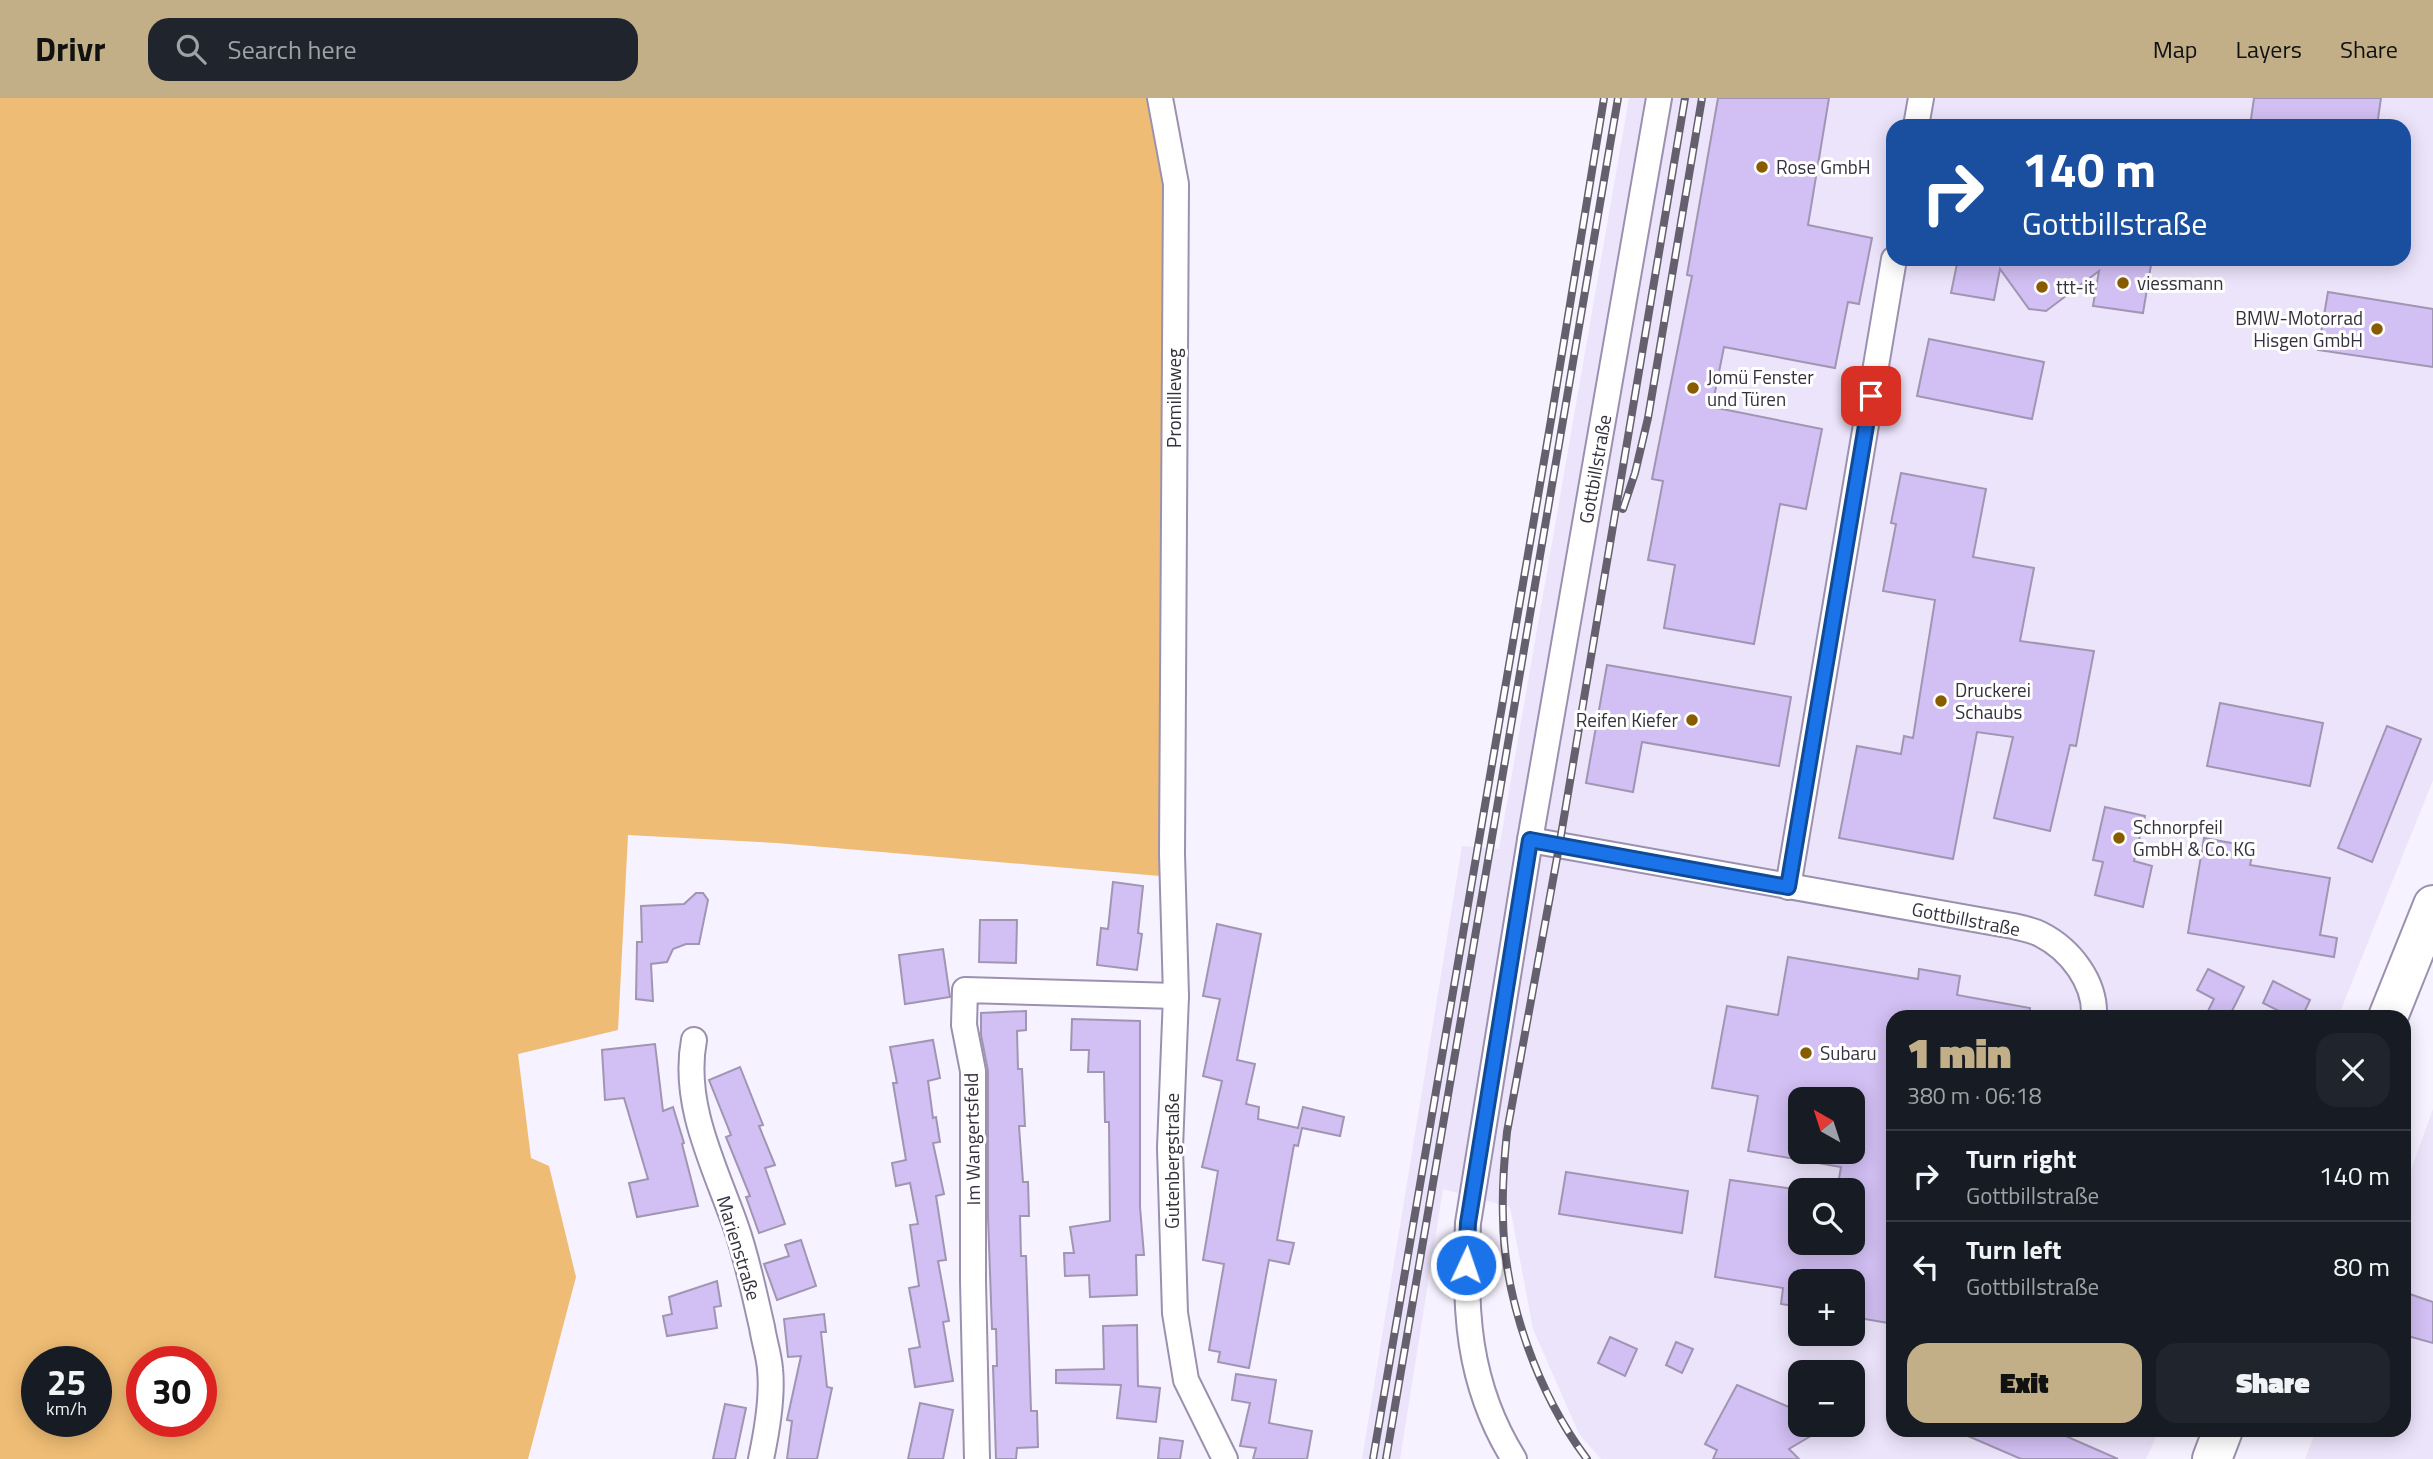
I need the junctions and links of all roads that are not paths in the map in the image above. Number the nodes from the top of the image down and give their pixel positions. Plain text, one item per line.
1 (1160, 98) edge
2 (1658, 98) edge
3 (1921, 98) edge
4 (1917, 119) edge
5 (1893, 266) edge
6 (1530, 840) junction
7 (1172, 853) joint
8 (1788, 887) junction
9 (2433, 905) edge
10 (1176, 996) junction
11 (2093, 1010) edge
12 (2391, 1010) edge
13 (694, 1040) dead end
14 (2220, 1437) edge
15 (761, 1459) edge
16 (977, 1459) edge
17 (1226, 1459) edge
18 (1514, 1459) edge
19 (2212, 1459) edge

1 - 7 street, Promilleweg
2 - 6 street, Gottbillstraße
3 - 4 street
5 - 8 street
6 - 8 street, Gottbillstraße
6 - 18 street, Gottbillstraße
7 - 10 street, Gutenbergstraße
8 - 11 street, Gottbillstraße
9 - 12 main road
10 - 16 street, Im Wangertsfeld
10 - 17 street, Gutenbergstraße
13 - 15 street, Marienstraße
14 - 19 main road

